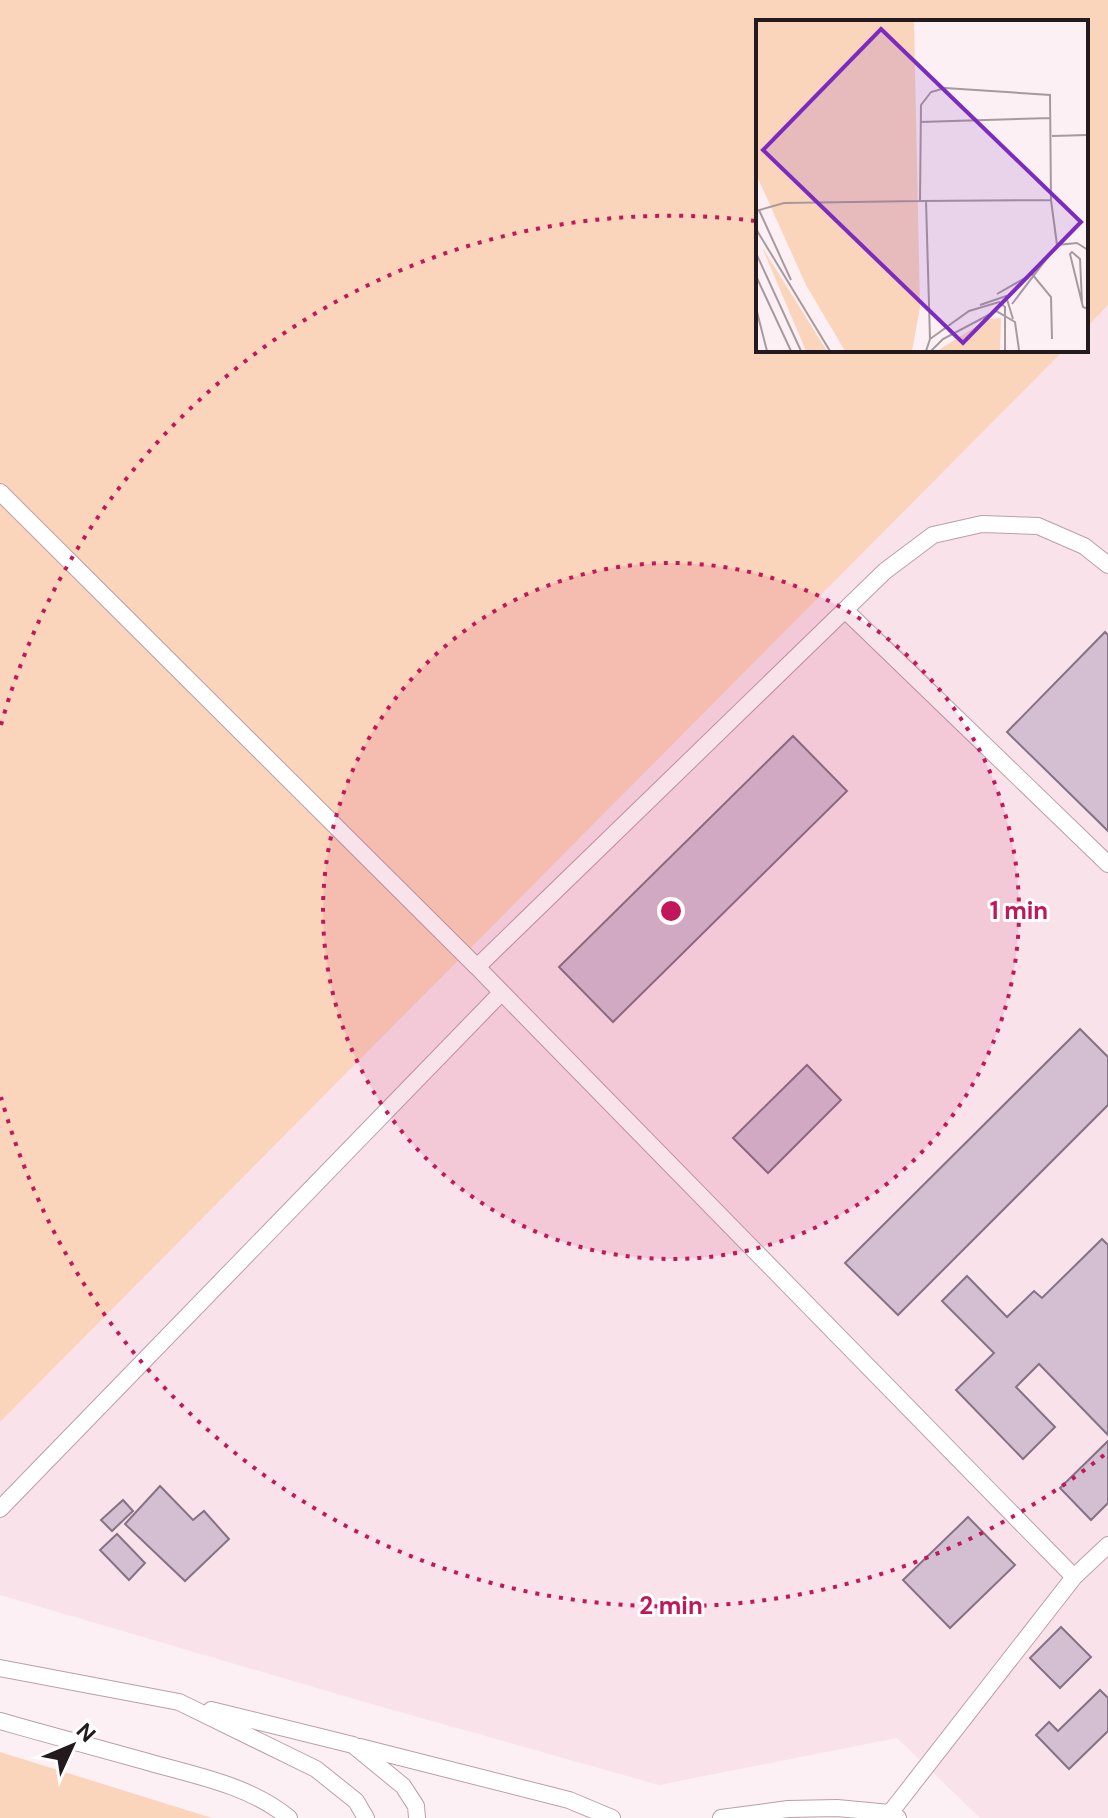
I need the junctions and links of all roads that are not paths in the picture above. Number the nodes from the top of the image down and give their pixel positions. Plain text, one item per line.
1 (0, 492) edge
2 (1108, 565) edge
3 (846, 611) junction
4 (1108, 864) edge
5 (477, 967) junction
6 (501, 993) junction
7 (0, 1509) edge
8 (1108, 1545) edge
9 (1074, 1577) junction
10 (0, 1668) edge
11 (179, 1702) junction
12 (0, 1721) edge
13 (353, 1745) junction
14 (894, 1816) edge
15 (289, 1818) edge
16 (366, 1818) edge
17 (417, 1818) edge
18 (612, 1818) edge
19 (721, 1818) edge

1 - 5 lane
2 - 3 lane
3 - 4 lane
3 - 5 lane
5 - 6 lane
6 - 7 lane
6 - 9 lane
8 - 9 lane
9 - 14 lane
10 - 11 lane
11 - 13 lane
11 - 16 lane
12 - 15 lane
13 - 17 lane
13 - 18 lane
14 - 19 lane

